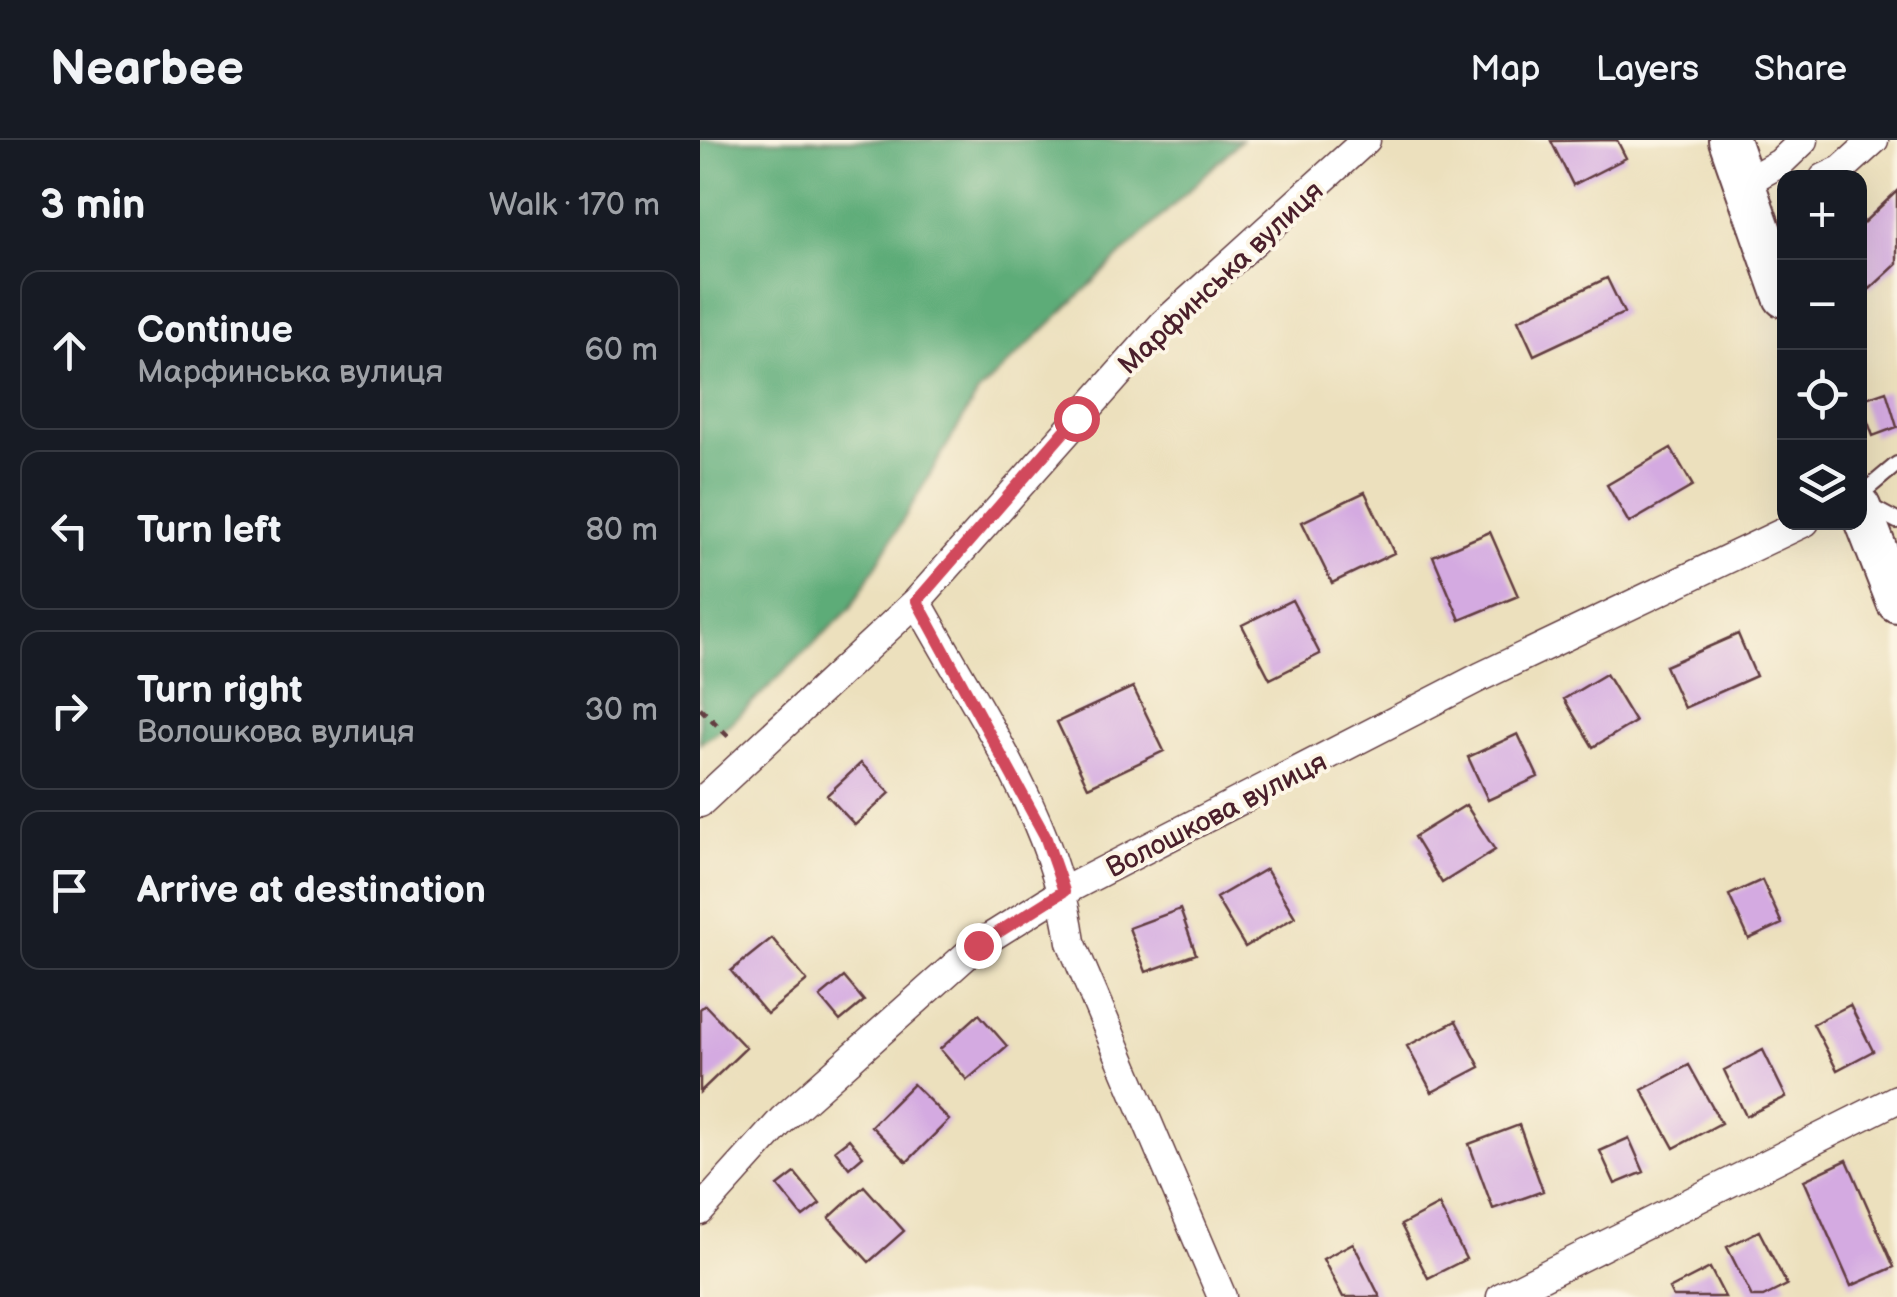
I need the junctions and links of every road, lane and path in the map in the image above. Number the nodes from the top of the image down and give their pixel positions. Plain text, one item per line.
1 (1366, 140) edge
2 (1729, 140) edge
3 (1804, 140) edge
4 (1874, 140) edge
5 (1842, 170) edge
6 (1762, 180) edge
7 (1777, 260) edge
8 (1897, 464) edge
9 (1867, 494) edge
10 (1867, 505) edge
11 (1867, 520) edge
12 (1897, 521) edge
13 (1788, 530) edge
14 (917, 601) junction
15 (1897, 602) edge
16 (700, 708) edge
17 (749, 757) junction
18 (700, 803) edge
19 (1064, 891) junction
20 (1897, 1098) edge
21 (700, 1211) edge
22 (1222, 1297) edge
23 (1501, 1297) edge

1 - 14 street, Марфинська вулиця
2 - 6 street
3 - 6 street
4 - 5 street
6 - 7 street
8 - 9 lane
10 - 12 lane
11 - 15 street
13 - 19 street, Волошкова вулиця
14 - 17 street, Марфинська вулиця
14 - 19 street
16 - 17 path
17 - 18 street, Марфинська вулиця
19 - 21 street, Волошкова вулиця
19 - 22 street
20 - 23 street

